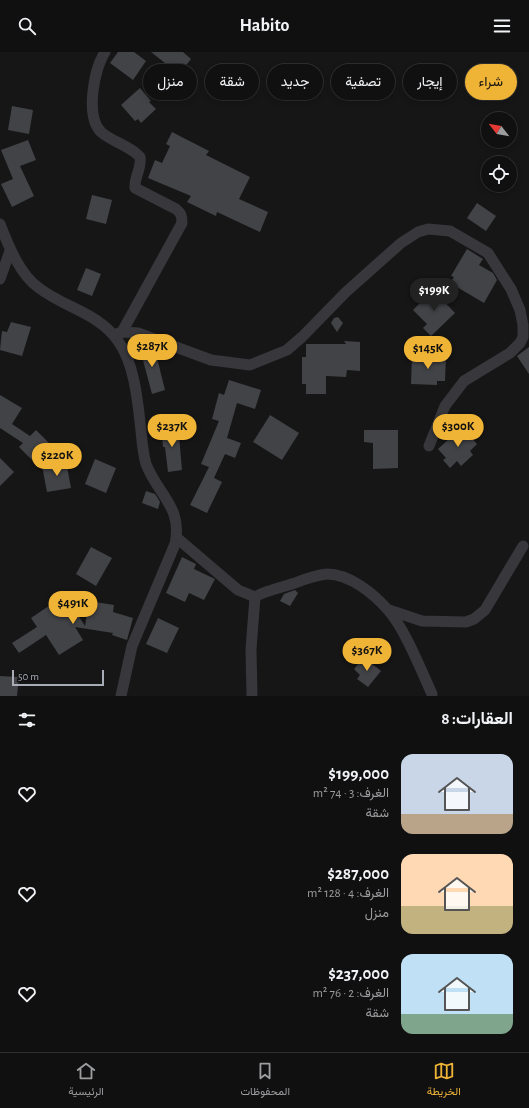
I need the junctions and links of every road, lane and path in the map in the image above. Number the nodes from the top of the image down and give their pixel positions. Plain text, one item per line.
1 (105, 52) edge
2 (0, 224) edge
3 (10, 251) junction
4 (0, 279) edge
5 (118, 333) junction
6 (429, 446) dead end
7 (177, 538) junction
8 (523, 546) dead end
9 (255, 597) junction
10 (389, 610) junction
11 (432, 694) dead end
12 (121, 696) edge
13 (252, 696) edge

1 - 5 street
2 - 3 street
3 - 4 street
3 - 5 street
5 - 6 street
5 - 7 street
7 - 9 street
7 - 12 street
8 - 10 street
9 - 10 street
9 - 13 street
10 - 11 street

